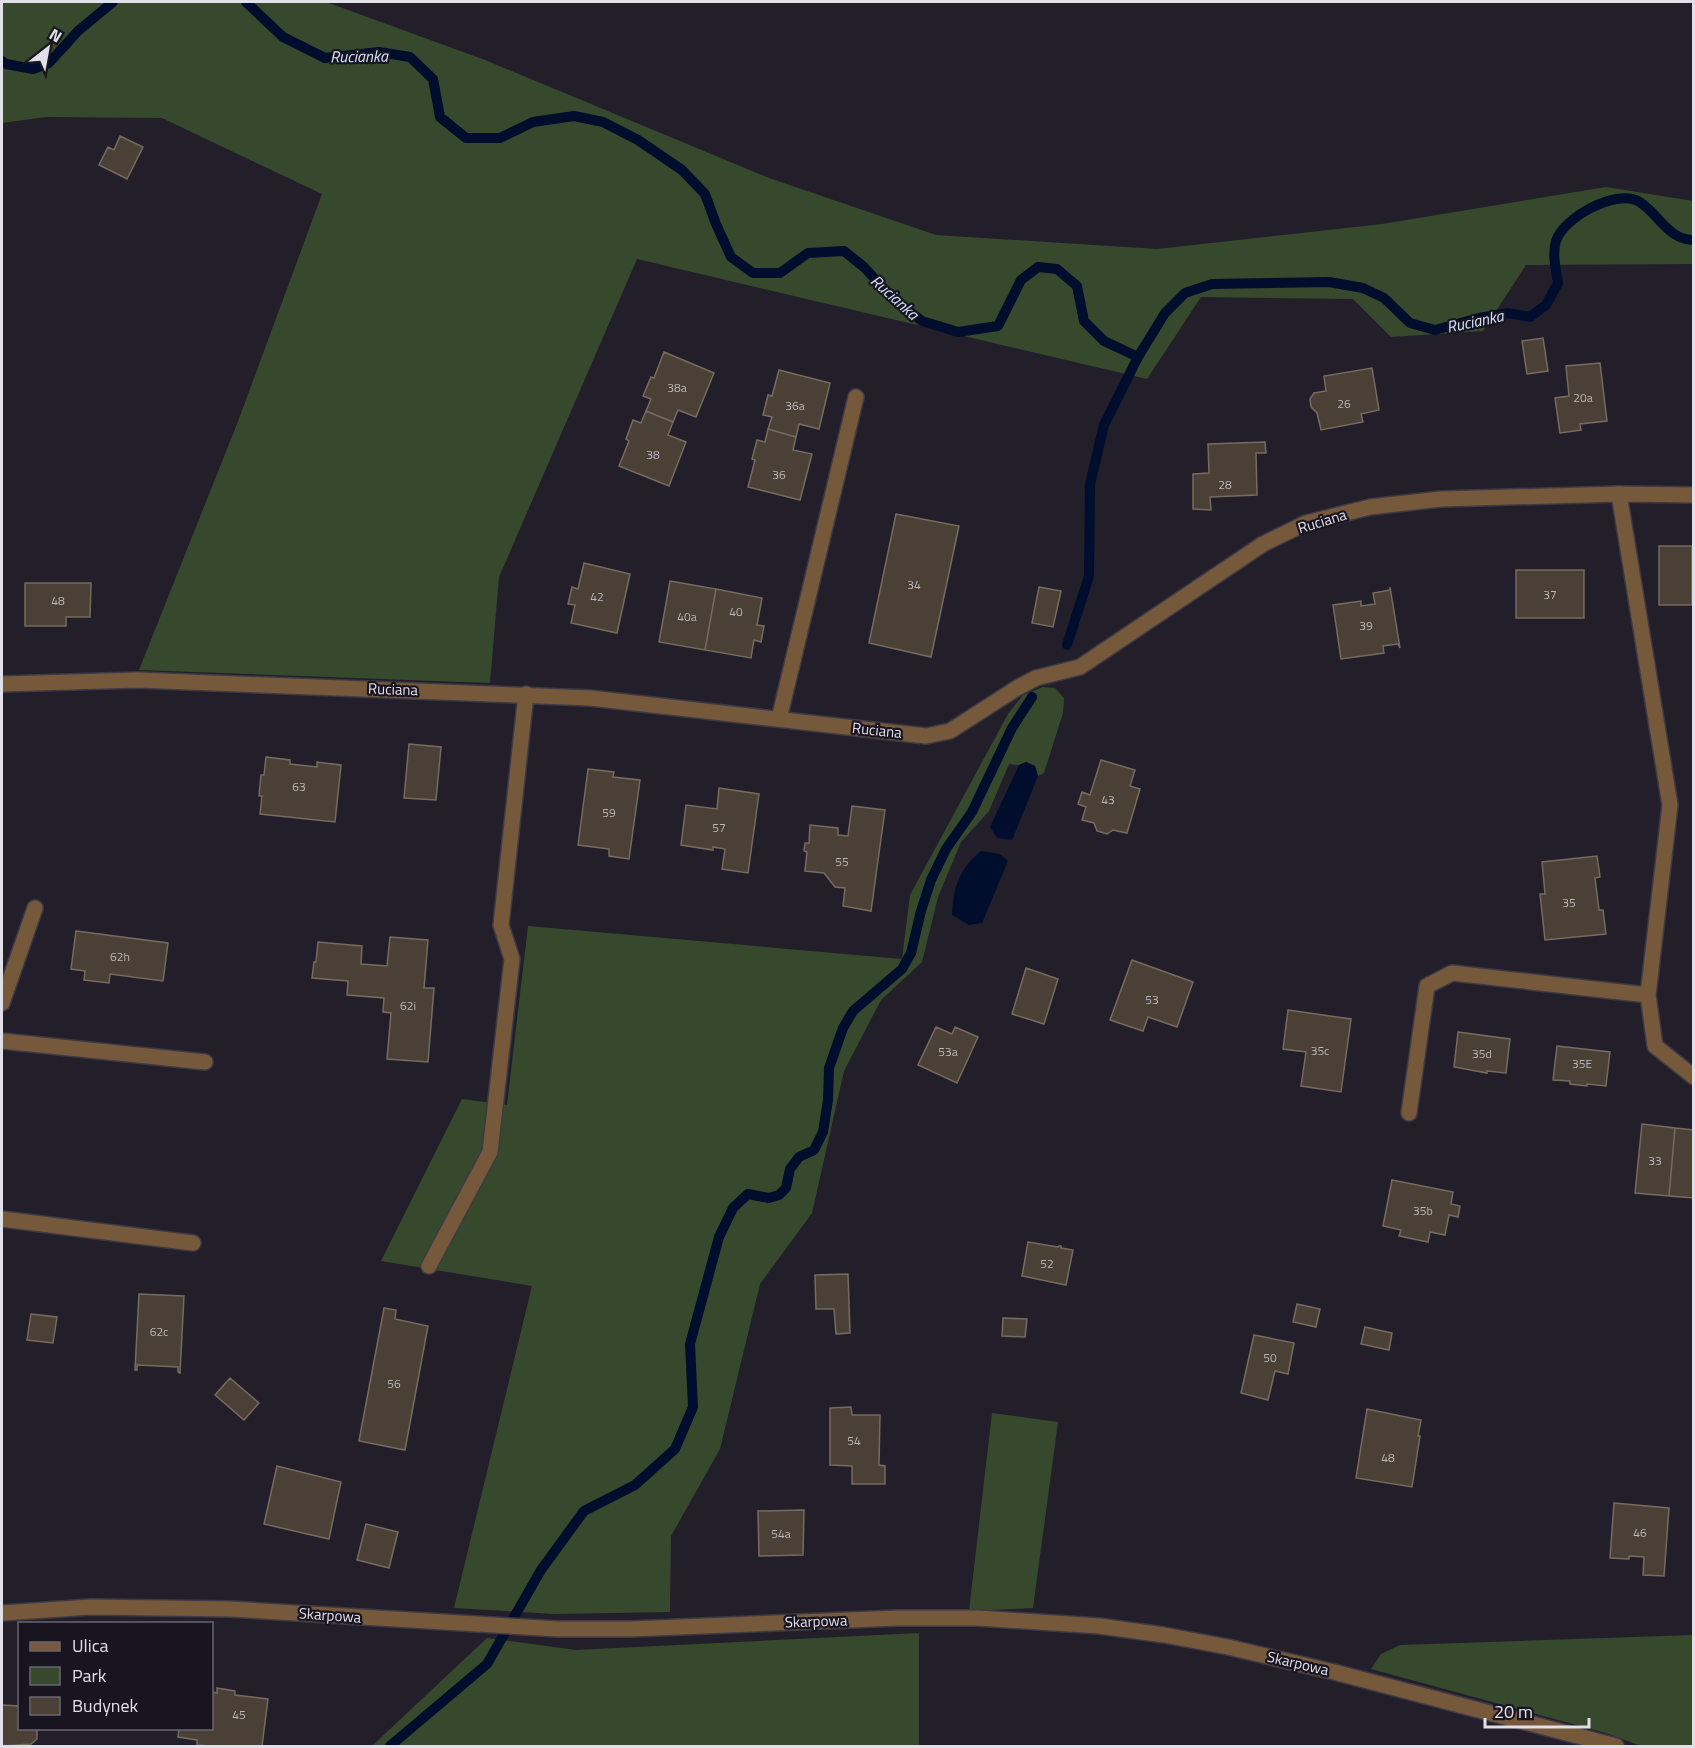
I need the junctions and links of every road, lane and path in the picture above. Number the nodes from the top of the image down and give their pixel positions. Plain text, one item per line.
1 (856, 397) dead end
2 (1619, 494) junction
3 (1694, 495) edge
4 (2, 684) edge
5 (526, 694) junction
6 (779, 719) junction
7 (35, 908) dead end
8 (1648, 995) junction
9 (2, 1003) edge
10 (2, 1041) edge
11 (205, 1062) dead end
12 (1694, 1077) edge
13 (1408, 1113) dead end
14 (2, 1219) edge
15 (193, 1243) dead end
16 (429, 1266) dead end
17 (2, 1613) edge
18 (1616, 1746) edge

1 - 6 street
2 - 3 street, Ruciana
2 - 6 street, Ruciana
2 - 8 street
4 - 5 street, Ruciana
5 - 6 street, Ruciana
5 - 16 street
7 - 9 street
8 - 12 street
8 - 13 street
10 - 11 street
14 - 15 street
17 - 18 street, Skarpowa

